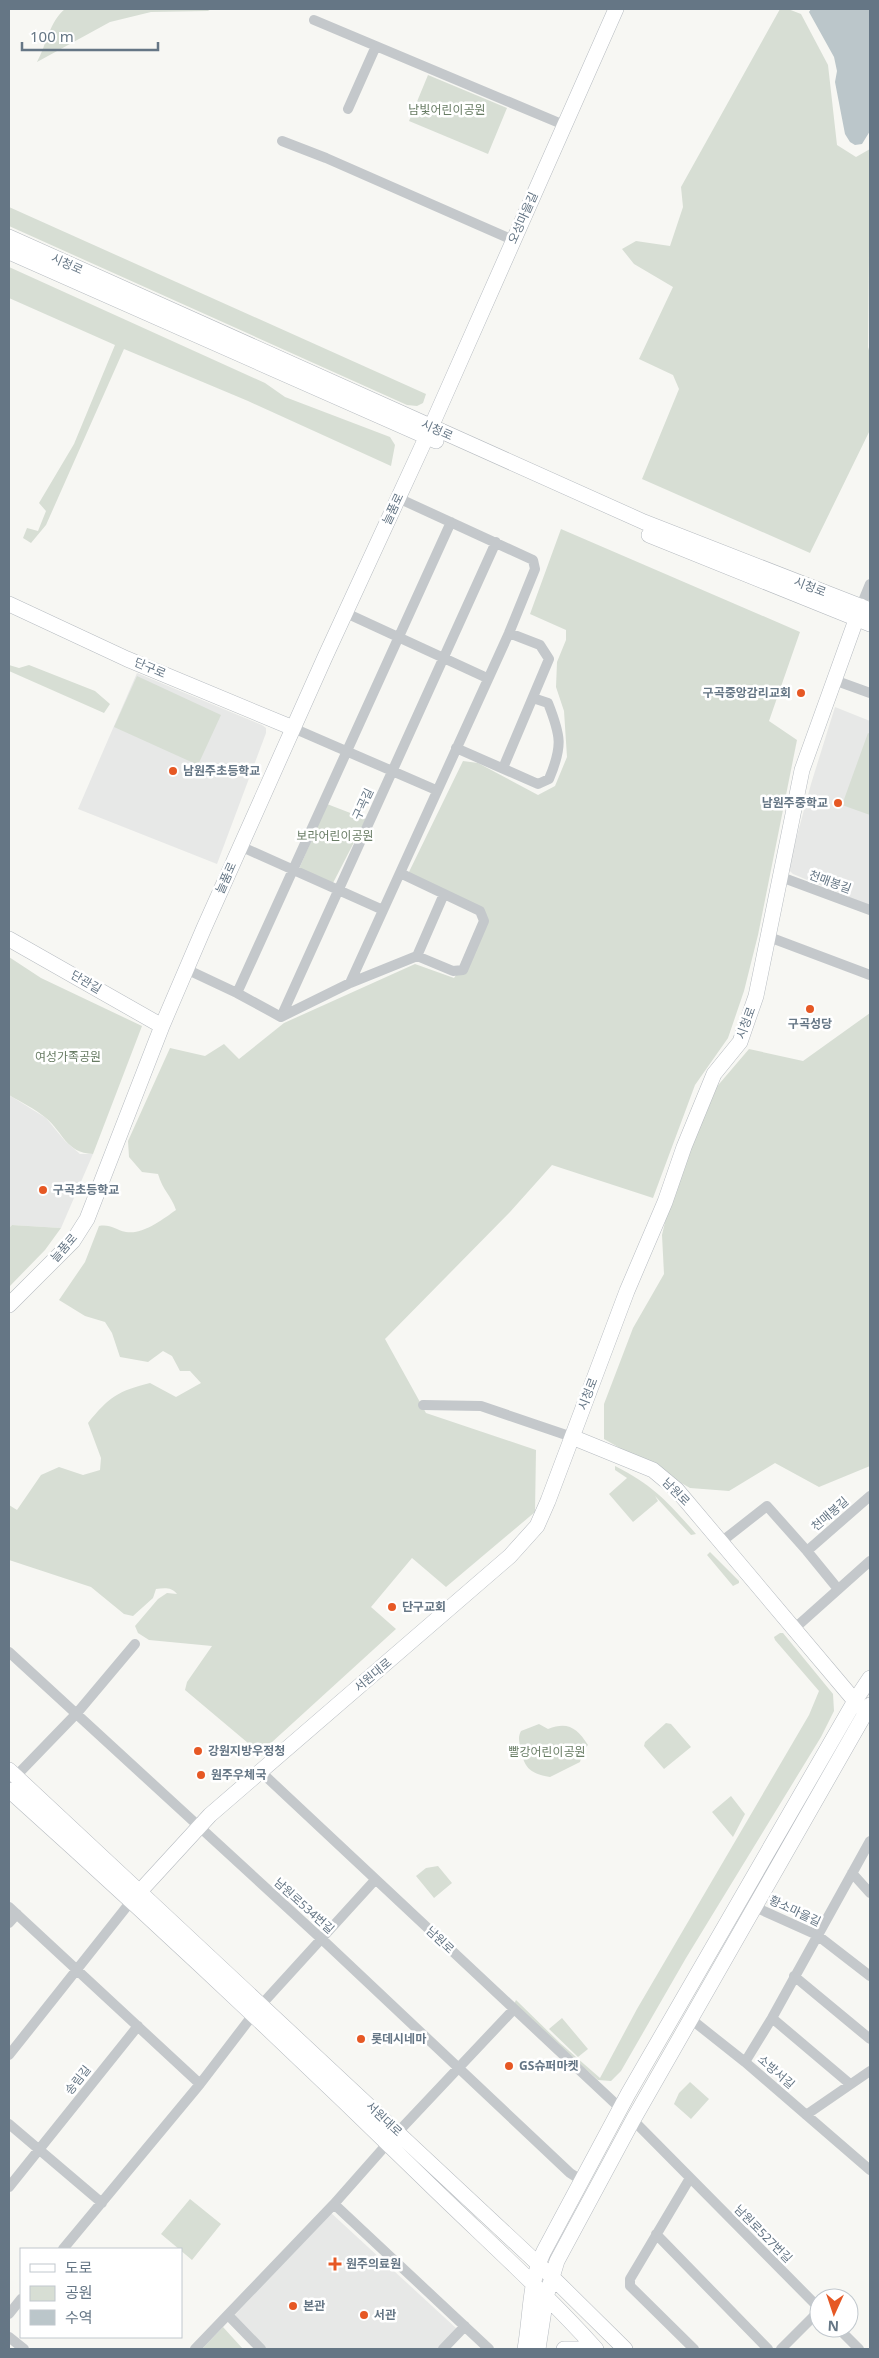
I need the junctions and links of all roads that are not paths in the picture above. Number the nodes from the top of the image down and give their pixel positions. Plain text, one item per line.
1 (616, 9) edge
2 (314, 20) dead end
3 (376, 46) junction
4 (348, 110) dead end
5 (564, 125) junction
6 (282, 141) dead end
7 (9, 237) edge
8 (513, 240) junction
9 (9, 252) edge
10 (429, 432) junction
11 (398, 498) junction
12 (451, 522) junction
13 (496, 542) junction
14 (870, 584) edge
15 (9, 604) edge
16 (346, 613) junction
17 (865, 615) edge
18 (509, 633) junction
19 (399, 637) junction
20 (443, 657) junction
21 (487, 678) junction
22 (834, 680) junction
23 (870, 693) edge
24 (533, 698) junction
25 (293, 728) junction
26 (456, 748) junction
27 (346, 751) junction
28 (503, 768) junction
29 (392, 771) junction
30 (436, 790) junction
31 (240, 846) junction
32 (293, 870) junction
33 (400, 873) junction
34 (781, 877) junction
35 (337, 890) junction
36 (444, 894) junction
37 (383, 910) junction
38 (870, 910) edge
39 (769, 937) junction
40 (9, 939) edge
41 (417, 956) junction
42 (186, 969) junction
43 (870, 975) edge
44 (350, 983) junction
45 (237, 993) junction
46 (281, 1017) junction
47 (162, 1026) junction
48 (9, 1305) edge
49 (423, 1405) dead end
50 (572, 1437) junction
51 (870, 1496) edge
52 (722, 1542) junction
53 (806, 1551) junction
54 (870, 1561) edge
55 (838, 1589) junction
56 (795, 1628) junction
57 (135, 1644) dead end
58 (9, 1652) edge
59 (870, 1678) edge
60 (856, 1699) junction
61 (76, 1712) junction
62 (868, 1713) edge
63 (260, 1772) junction
64 (10, 1780) edge
65 (198, 1827) junction
66 (870, 1841) edge
67 (852, 1873) junction
68 (375, 1880) junction
69 (870, 1893) edge
70 (136, 1896) junction
71 (755, 1907) junction
72 (13, 1910) edge
73 (9, 1924) edge
74 (817, 1934) junction
75 (322, 1940) junction
76 (77, 1969) junction
77 (794, 1976) junction
78 (870, 1976) edge
79 (262, 2004) junction
80 (514, 2009) junction
81 (252, 2016) junction
82 (772, 2018) junction
83 (692, 2020) junction
84 (138, 2026) junction
85 (870, 2039) edge
86 (9, 2055) edge
87 (745, 2062) junction
88 (459, 2068) junction
89 (870, 2072) edge
90 (200, 2084) junction
91 (850, 2084) junction
92 (620, 2108) junction
93 (806, 2115) junction
94 (633, 2120) junction
95 (9, 2124) edge
96 (398, 2132) junction
97 (387, 2144) junction
98 (38, 2150) junction
99 (870, 2170) edge
100 (690, 2178) junction
101 (581, 2180) junction
102 (9, 2187) edge
103 (102, 2203) junction
104 (334, 2204) junction
105 (656, 2234) junction
106 (64, 2248) edge
107 (537, 2264) junction
108 (552, 2276) junction
109 (532, 2285) junction
110 (546, 2297) junction
111 (20, 2300) edge
112 (809, 2300) edge
113 (9, 2314) edge
114 (228, 2315) junction
115 (809, 2320) edge
116 (465, 2326) junction
117 (9, 2337) edge
118 (848, 2338) edge
119 (24, 2349) edge
120 (195, 2349) edge
121 (261, 2349) edge
122 (443, 2349) edge
123 (489, 2349) edge
124 (525, 2349) edge
125 (538, 2349) edge
126 (564, 2349) edge
127 (589, 2349) edge
128 (596, 2349) edge
129 (625, 2349) edge
130 (694, 2349) edge
131 (768, 2349) edge
132 (780, 2349) edge
133 (859, 2349) edge

1 - 5 street, 오성마을길
2 - 3 street
3 - 4 street
3 - 5 street
5 - 8 street, 오성마을길
6 - 8 street
7 - 10 street, 시청로
8 - 10 street, 오성마을길
9 - 10 street, 시청로
10 - 11 street, 늘품로
10 - 17 street, 시청로
11 - 12 street
11 - 16 street, 늘품로
12 - 13 street
12 - 19 street
13 - 18 street
13 - 20 street, 구곡길
14 - 17 street
15 - 25 street, 단구로
16 - 19 street
16 - 25 street, 늘품로
17 - 22 street, 시청로
18 - 21 street
18 - 24 street
19 - 20 street
19 - 27 street
20 - 21 street
20 - 29 street, 구곡길
21 - 26 street
22 - 23 street
22 - 34 street, 시청로
24 - 28 street
24 - 28 street
25 - 27 street
25 - 31 street, 늘품로
26 - 28 street
26 - 30 street
27 - 29 street
27 - 32 street
29 - 30 street
29 - 35 street, 구곡길
30 - 33 street
31 - 32 street
31 - 42 street, 늘품로
32 - 35 street
32 - 45 street
33 - 36 street
33 - 37 street
34 - 38 street, 천매봉길
34 - 39 street, 시청로
35 - 37 street
35 - 46 street, 구곡길
36 - 41 street
36 - 41 street
37 - 44 street
39 - 43 street
39 - 50 street, 시청로
40 - 47 street, 단관길
41 - 44 street
42 - 45 street
42 - 47 street, 늘품로
44 - 46 street
45 - 46 street
47 - 48 street, 늘품로
49 - 50 street, 남원로
50 - 52 street, 남원로
50 - 63 street, 서원대로
51 - 53 street, 천매봉길
52 - 53 street
52 - 56 street, 남원로
53 - 55 street
54 - 55 street
55 - 56 street
56 - 60 street, 남원로
57 - 61 street
58 - 61 street, 남원로534번길
59 - 60 street
60 - 62 street, 남원로
60 - 92 street
61 - 64 street
61 - 65 street, 남원로534번길
62 - 71 street
63 - 65 street, 서원대로
63 - 68 street, 남원로
64 - 70 street, 서원대로
65 - 70 street, 서원대로
65 - 75 street, 남원로534번길
66 - 67 street, 소방서길
67 - 69 street
67 - 74 street, 소방서길
68 - 75 street
68 - 80 street, 남원로
70 - 76 street, 서원대로
70 - 79 street, 서원대로
70 - 81 street, 서원대로
71 - 74 street, 황소마을길
71 - 83 street
72 - 73 street
72 - 76 street
74 - 77 street, 소방서길
74 - 78 street, 황소마을길
75 - 79 street
75 - 88 street, 남원로534번길
76 - 84 street
76 - 86 street
77 - 82 street, 소방서길
77 - 85 street
79 - 81 street
79 - 96 street, 서원대로
80 - 88 street
80 - 92 street, 남원로
81 - 90 street
81 - 97 street, 서원대로
82 - 87 street, 소방서길
82 - 91 street
83 - 87 street
83 - 94 street
84 - 90 street
84 - 98 street, 송림길
87 - 93 street, 소방서길
88 - 96 street
88 - 101 street, 남원로534번길
89 - 91 street
90 - 103 street
91 - 93 street
92 - 94 street, 남원로
92 - 101 street
93 - 99 street, 소방서길
94 - 100 street, 남원로527번길
94 - 108 street
95 - 98 street
96 - 107 street, 서원대로
97 - 104 street
97 - 109 street, 서원대로
98 - 102 street, 송림길
98 - 103 street
100 - 105 street
100 - 112 street, 남원로527번길
101 - 107 street
103 - 106 street
104 - 114 street
104 - 116 street
105 - 130 street
105 - 131 street
107 - 108 street, 서원대로
107 - 109 street
108 - 110 street
108 - 129 street, 서원대로
109 - 110 street, 서원대로
109 - 124 street
110 - 125 street
110 - 128 street, 서원대로
111 - 113 street
114 - 120 street
114 - 121 street
115 - 132 street
116 - 122 street
116 - 123 street
117 - 119 street
118 - 133 street
126 - 127 street

